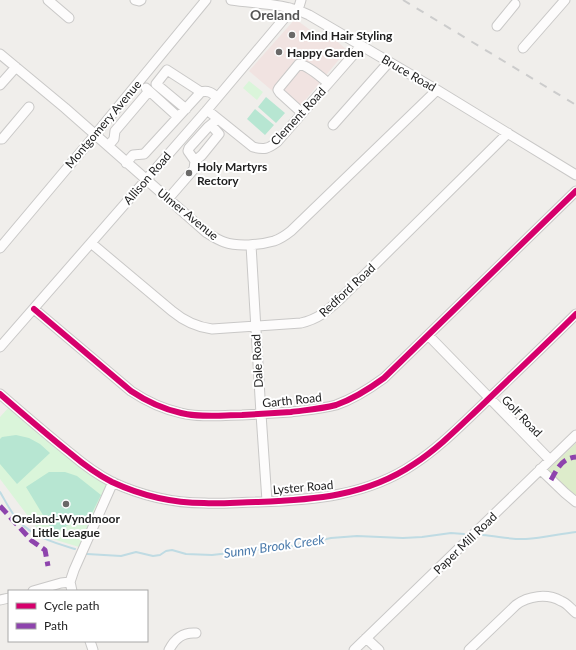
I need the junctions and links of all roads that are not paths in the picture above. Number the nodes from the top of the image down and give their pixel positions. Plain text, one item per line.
1 (48, 0) edge
2 (135, 0) edge
3 (141, 0) edge
4 (206, 0) edge
5 (232, 0) edge
6 (301, 0) edge
7 (565, 0) edge
8 (515, 1) edge
9 (262, 2) edge
10 (294, 9) junction
11 (69, 18) dead end
12 (497, 26) dead end
13 (361, 46) junction
14 (523, 48) dead end
15 (0, 54) edge
16 (389, 62) junction
17 (16, 67) junction
18 (139, 82) junction
19 (328, 83) junction
20 (0, 85) edge
21 (437, 90) junction
22 (149, 91) junction
23 (201, 92) junction
24 (217, 97) junction
25 (29, 108) dead end
26 (186, 109) junction
27 (207, 110) junction
28 (302, 112) junction
29 (178, 117) junction
30 (214, 122) junction
31 (333, 125) dead end
32 (508, 133) junction
33 (95, 135) junction
34 (0, 139) edge
35 (158, 139) junction
36 (177, 144) junction
37 (108, 146) junction
38 (189, 150) junction
39 (171, 151) junction
40 (195, 161) junction
41 (126, 162) junction
42 (576, 175) edge
43 (145, 179) junction
44 (576, 192) edge
45 (168, 199) junction
46 (91, 243) junction
47 (251, 245) junction
48 (0, 248) edge
49 (34, 309) junction
50 (576, 314) edge
51 (255, 326) junction
52 (428, 335) junction
53 (0, 347) edge
54 (0, 394) edge
55 (490, 398) junction
56 (261, 414) junction
57 (576, 435) edge
58 (550, 460) junction
59 (540, 470) junction
60 (113, 482) junction
61 (267, 501) junction
62 (576, 502) edge
63 (71, 586) edge
64 (36, 590) edge
65 (576, 613) edge
66 (196, 632) dead end
67 (366, 638) junction
68 (169, 650) edge
69 (354, 650) edge
70 (379, 650) edge
71 (469, 650) edge

1 - 11 street
2 - 3 street
4 - 18 street, Montgomery Avenue
5 - 9 street, Bruce Road
6 - 10 street, Allison Road
7 - 14 street
8 - 12 street
9 - 10 street, Bruce Road
10 - 13 street, Bruce Road
10 - 24 street, Allison Road
13 - 16 street, Bruce Road
13 - 19 street, Clement Road
15 - 17 street, Ulmer Avenue
16 - 21 street, Bruce Road
16 - 31 street
17 - 20 street
17 - 33 street, Ulmer Avenue
18 - 22 street
18 - 33 street, Montgomery Avenue
19 - 28 street, Clement Road
19 - 28 street
21 - 32 street, Bruce Road
21 - 47 street, Ulmer Avenue
22 - 29 street
22 - 37 street
23 - 24 street
23 - 26 street
23 - 26 street
24 - 27 street, Allison Road
25 - 34 street
26 - 29 street
27 - 30 street, Clement Road
27 - 36 street, Allison Road
28 - 30 street, Clement Road
29 - 35 street
30 - 38 street
30 - 40 street
32 - 42 street, Bruce Road
32 - 51 street, Redford Road
33 - 37 street, Ulmer Avenue
33 - 48 street, Montgomery Avenue
35 - 39 street
35 - 41 street
36 - 38 street
36 - 39 street, Allison Road
37 - 41 street, Ulmer Avenue
38 - 40 street
39 - 43 street, Allison Road
40 - 45 street
41 - 43 street, Ulmer Avenue
43 - 45 street, Ulmer Avenue
43 - 46 street, Allison Road
44 - 52 street, Garth Road
45 - 47 street, Ulmer Avenue
46 - 49 street, Allison Road
46 - 51 street, Redford Road
47 - 51 street, Dale Road
49 - 53 street, Allison Road
49 - 56 street, Garth Road
50 - 55 street, Lyster Road
51 - 56 street, Dale Road
52 - 55 street, Golf Road
52 - 56 street, Garth Road
54 - 60 street, Lyster Road
55 - 58 street, Golf Road
55 - 61 street, Lyster Road
56 - 61 street, Dale Road
57 - 58 street, Paper Mill Road
58 - 59 street, Paper Mill Road
59 - 62 street
59 - 67 street, Paper Mill Road
60 - 61 street, Lyster Road
60 - 63 street
63 - 64 street
65 - 71 street
66 - 68 street
67 - 69 street, Paper Mill Road
67 - 70 street

